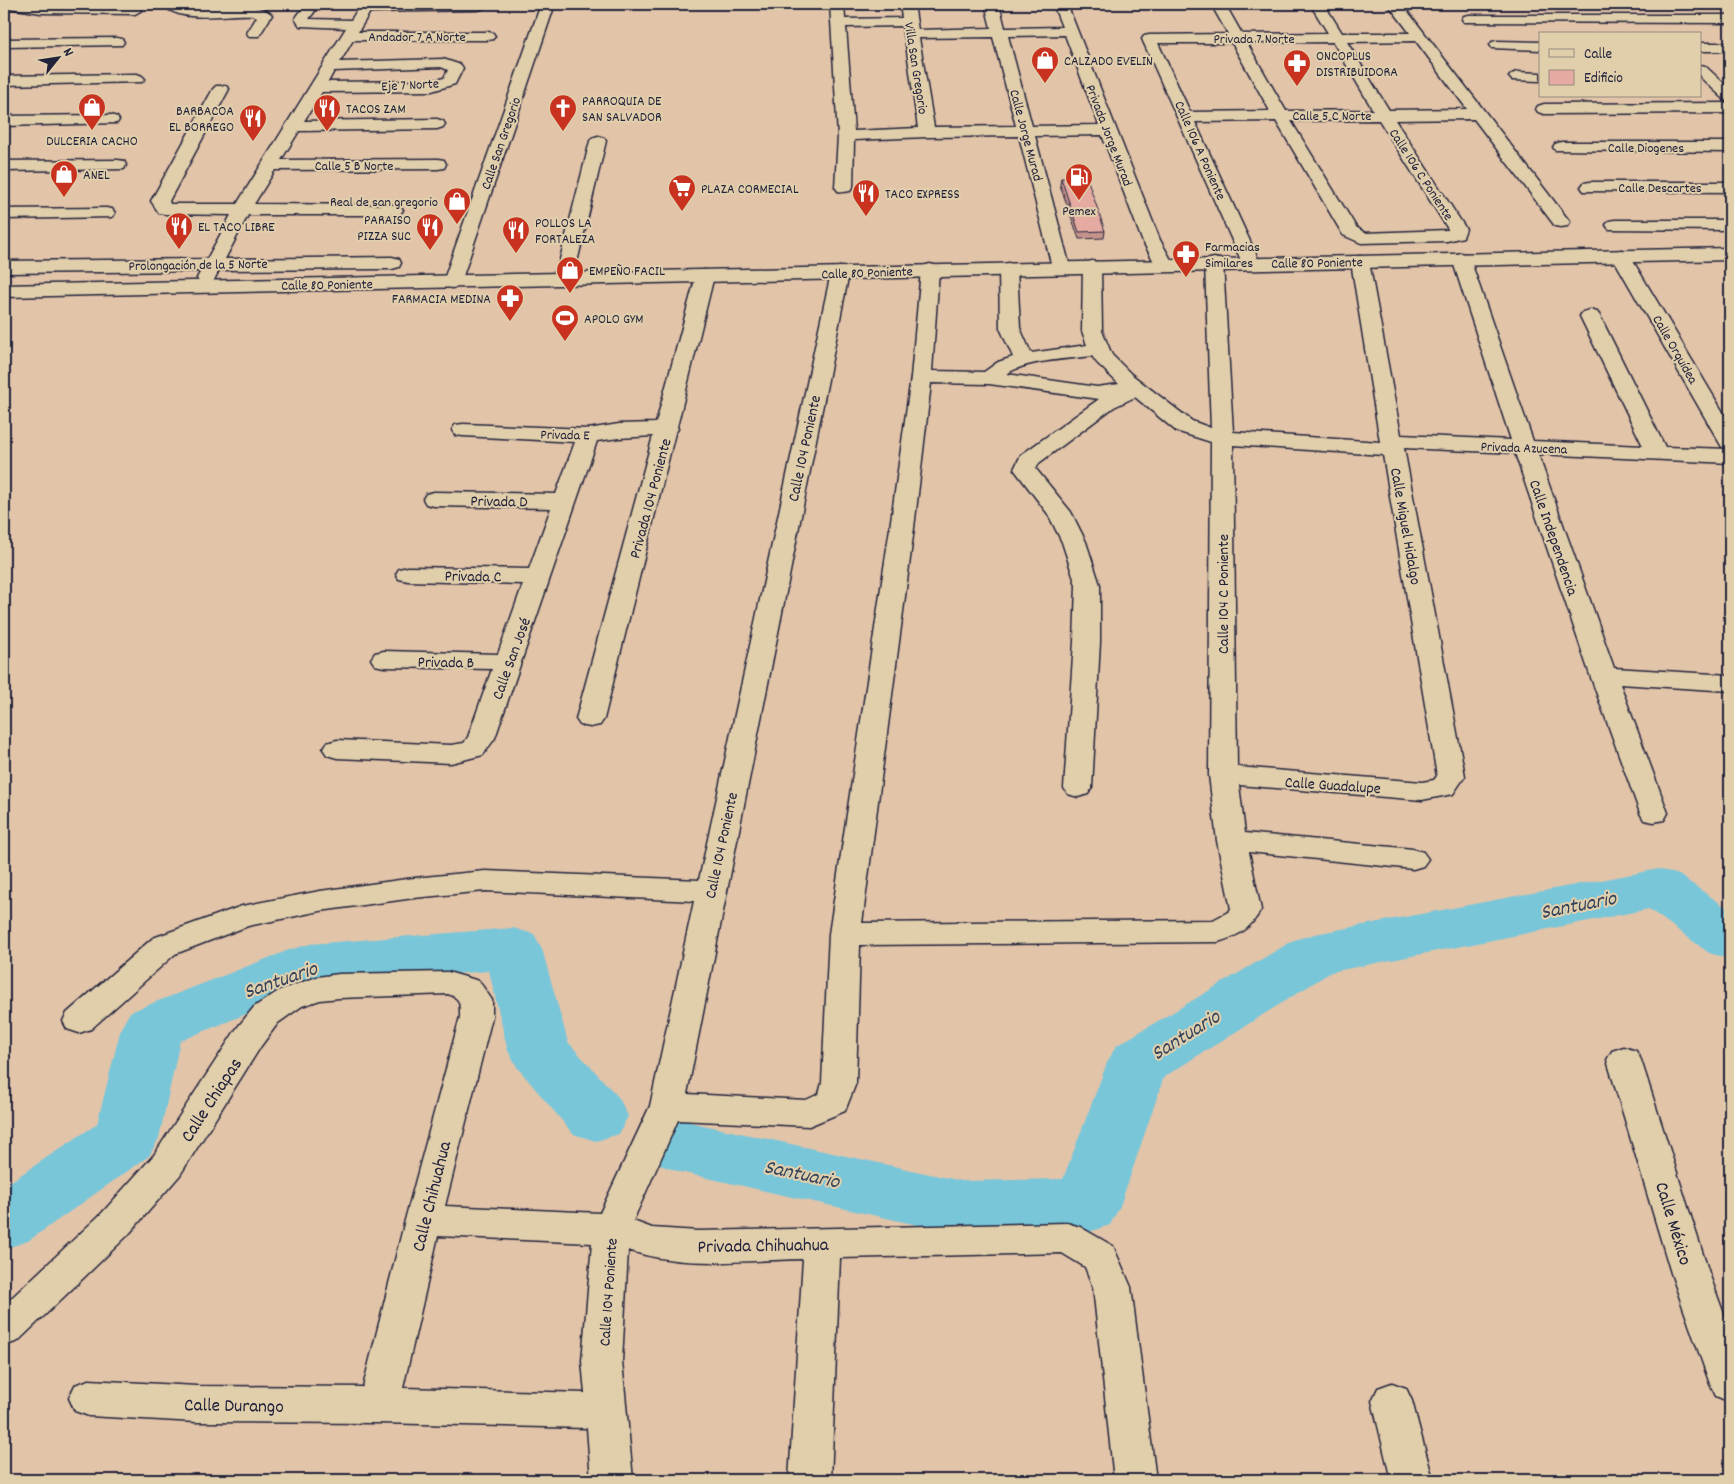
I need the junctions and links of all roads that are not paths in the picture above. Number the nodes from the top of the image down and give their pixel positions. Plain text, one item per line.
1 (170, 4) edge
2 (313, 4) edge
3 (548, 4) edge
4 (837, 4) edge
5 (907, 4) edge
6 (992, 4) edge
7 (1060, 4) edge
8 (1218, 4) edge
9 (1317, 4) edge
10 (1395, 4) edge
11 (1617, 4) edge
12 (1634, 4) edge
13 (14, 5) edge
14 (366, 6) edge
15 (477, 6) dead end
16 (135, 10) dead end
17 (1631, 18) junction
18 (1650, 18) junction
19 (1469, 19) dead end
20 (1730, 19) edge
21 (838, 24) junction
22 (910, 28) junction
23 (351, 30) junction
24 (1070, 31) junction
25 (1646, 32) edge
26 (1662, 32) edge
27 (254, 33) dead end
28 (1000, 33) junction
29 (488, 36) dead end
30 (1418, 37) junction
31 (1150, 38) joint
32 (1237, 38) junction
33 (1338, 38) junction
34 (117, 42) dead end
35 (4, 43) edge
36 (1497, 45) dead end
37 (1539, 46) edge
38 (1702, 47) edge
39 (1730, 47) edge
40 (328, 67) junction
41 (1702, 72) edge
42 (1517, 77) dead end
43 (1539, 77) edge
44 (137, 79) dead end
45 (4, 81) edge
46 (316, 87) junction
47 (1702, 88) edge
48 (221, 90) dead end
49 (1728, 107) edge
50 (1544, 109) dead end
51 (1478, 114) junction
52 (1280, 115) junction
53 (1384, 115) junction
54 (1186, 117) junction
55 (111, 120) dead end
56 (4, 121) edge
57 (437, 124) dead end
58 (293, 126) junction
59 (1108, 130) junction
60 (1026, 131) junction
61 (927, 132) junction
62 (846, 136) junction
63 (598, 141) dead end
64 (1561, 147) dead end
65 (1730, 148) edge
66 (438, 164) dead end
67 (118, 165) dead end
68 (270, 165) junction
69 (4, 166) edge
70 (844, 187) dead end
71 (1590, 187) dead end
72 (1730, 187) edge
73 (242, 210) junction
74 (394, 210) dead end
75 (106, 213) dead end
76 (4, 214) edge
77 (1561, 222) dead end
78 (1615, 225) dead end
79 (1730, 225) edge
80 (1730, 254) edge
81 (1621, 256) junction
82 (1461, 259) junction
83 (1360, 262) junction
84 (392, 263) dead end
85 (1251, 263) junction
86 (212, 264) junction
87 (1214, 264) junction
88 (1165, 265) junction
89 (4, 267) edge
90 (1092, 267) junction
91 (1061, 268) junction
92 (1008, 269) junction
93 (930, 270) junction
94 (840, 273) junction
95 (705, 276) junction
96 (564, 279) junction
97 (452, 282) junction
98 (202, 287) junction
99 (4, 291) edge
100 (1590, 316) dead end
101 (1098, 349) junction
102 (1024, 360) junction
103 (921, 377) junction
104 (989, 378) junction
105 (1137, 388) junction
106 (667, 429) junction
107 (464, 430) dead end
108 (588, 436) junction
109 (1222, 438) junction
110 (1730, 442) edge
111 (1392, 445) junction
112 (1524, 447) junction
113 (1657, 452) junction
114 (1730, 456) edge
115 (434, 499) dead end
116 (565, 501) junction
117 (408, 574) dead end
118 (539, 577) junction
119 (384, 660) dead end
120 (509, 662) junction
121 (1603, 675) junction
122 (1730, 683) edge
123 (590, 719) dead end
124 (337, 749) dead end
125 (1223, 775) junction
126 (1078, 788) dead end
127 (1443, 788) joint
128 (1654, 813) dead end
129 (1232, 841) junction
130 (1414, 859) dead end
131 (710, 891) junction
132 (845, 934) junction
133 (468, 989) joint
134 (79, 1021) dead end
135 (1624, 1060) dead end
136 (667, 1106) junction
137 (423, 1220) junction
138 (611, 1229) junction
139 (822, 1244) junction
140 (4, 1329) edge
141 (1730, 1384) edge
142 (89, 1398) dead end
143 (1392, 1401) dead end
144 (379, 1406) junction
145 (605, 1411) junction
146 (612, 1480) edge
147 (810, 1480) edge
148 (1135, 1480) edge
149 (1412, 1480) edge

1 - 27 street
2 - 23 street, Andador 7 A Norte
3 - 97 street, Calle San Gregorio
4 - 21 street
5 - 22 street, Villa San Gregorio
6 - 28 street, Calle Jorge Murad
7 - 24 street, Privada Jorge Murad
8 - 32 street
9 - 33 street, Calle 106 C Poniente
10 - 30 street
11 - 17 street
12 - 18 street
13 - 16 street
14 - 15 street
14 - 23 street
17 - 18 street
17 - 19 street
17 - 25 street
18 - 20 street
18 - 26 street
21 - 22 street
21 - 62 street
22 - 28 street
22 - 61 street, Villa San Gregorio
23 - 29 street, Andador 7 A Norte
23 - 40 street
24 - 28 street
24 - 59 street, Privada Jorge Murad
28 - 60 street, Calle Jorge Murad
30 - 33 street, Privada 7 Norte
30 - 51 street
31 - 32 street, Privada 7 Norte
31 - 54 street, Calle 106 A Poniente
32 - 33 street, Privada 7 Norte
32 - 52 street
33 - 53 street, Calle 106 C Poniente
34 - 35 street
36 - 37 street
38 - 39 street
40 - 46 street
40 - 46 street, Eje 7 Norte
41 - 49 street
42 - 43 street
44 - 45 street
46 - 58 street
47 - 49 street
48 - 73 street
49 - 50 street
51 - 53 street, Calle 5 C Norte
51 - 77 street
52 - 53 street, Calle 5 C Norte
52 - 53 street, Calle 106 C Poniente
52 - 54 street, Calle 5 C Norte
54 - 85 street, Calle 106 A Poniente
55 - 56 street
57 - 58 street
58 - 68 street
59 - 60 street
59 - 88 street, Privada Jorge Murad
60 - 61 street
60 - 91 street, Calle Jorge Murad
61 - 62 street
62 - 70 street
63 - 96 street
64 - 65 street, Calle Diogenes
66 - 68 street, Calle 5 B Norte
67 - 69 street
68 - 73 street
71 - 72 street, Calle Descartes
73 - 74 street
73 - 86 street
75 - 76 street
78 - 79 street
80 - 81 street, Calle 80 Poniente
81 - 82 street, Calle 80 Poniente
81 - 110 street, Calle Orquídea
82 - 83 street, Calle 80 Poniente
82 - 112 street, Calle Independencia
83 - 85 street, Calle 80 Poniente
83 - 111 street, Calle Miguel Hidalgo
84 - 86 street, Prolongación de la 5 Norte
85 - 87 street, Calle 80 Poniente
86 - 89 street, Prolongación de la 5 Norte
86 - 98 street
87 - 88 street, Calle 80 Poniente
87 - 109 street, Calle 104 C Poniente
88 - 90 street, Calle 80 Poniente
90 - 91 street, Calle 80 Poniente
90 - 101 street
91 - 92 street, Calle 80 Poniente
92 - 93 street, Calle 80 Poniente
92 - 102 street
93 - 94 street, Calle 80 Poniente
93 - 103 street
94 - 95 street, Calle 80 Poniente
94 - 131 street, Calle 104 Poniente
95 - 96 street, Calle 80 Poniente
95 - 106 street, Privada 104 Poniente
96 - 97 street, Calle 80 Poniente
97 - 98 street, Calle 80 Poniente
98 - 99 street, Calle 80 Poniente
100 - 113 street
101 - 102 street
101 - 105 street, Privada Azucena
102 - 104 street
103 - 104 street
103 - 132 street
104 - 105 street
105 - 109 street, Privada Azucena
105 - 126 street
106 - 108 street, Privada E
106 - 123 street, Privada 104 Poniente
107 - 108 street, Privada E
108 - 116 street, Calle San José
109 - 111 street, Privada Azucena
109 - 125 street, Calle 104 C Poniente
111 - 112 street, Privada Azucena
111 - 127 street, Calle Miguel Hidalgo
112 - 113 street, Privada Azucena
112 - 121 street, Calle Independencia
113 - 114 street, Privada Azucena
115 - 116 street, Privada D
116 - 118 street, Calle San José
117 - 118 street, Privada C
118 - 120 street, Calle San José
119 - 120 street, Privada B
120 - 124 street, Calle San José
121 - 122 street
121 - 128 street, Calle Independencia
125 - 127 street, Calle Guadalupe
125 - 129 street, Calle 104 C Poniente
129 - 130 street
129 - 132 street, Calle 104 C Poniente
131 - 134 street
131 - 136 street, Calle 104 Poniente
132 - 136 street
133 - 137 street, Calle Chihuahua
133 - 140 street, Calle Chiapas
135 - 141 street, Calle México
136 - 138 street, Calle 104 Poniente
137 - 138 street, Privada Chihuahua
137 - 144 street, Calle Chihuahua
138 - 139 street, Privada Chihuahua
138 - 145 street, Calle 104 Poniente
139 - 147 street
139 - 148 street, Privada Chihuahua
142 - 144 street, Calle Durango
143 - 149 street
144 - 145 street, Calle Durango
145 - 146 street, Calle 104 Poniente

